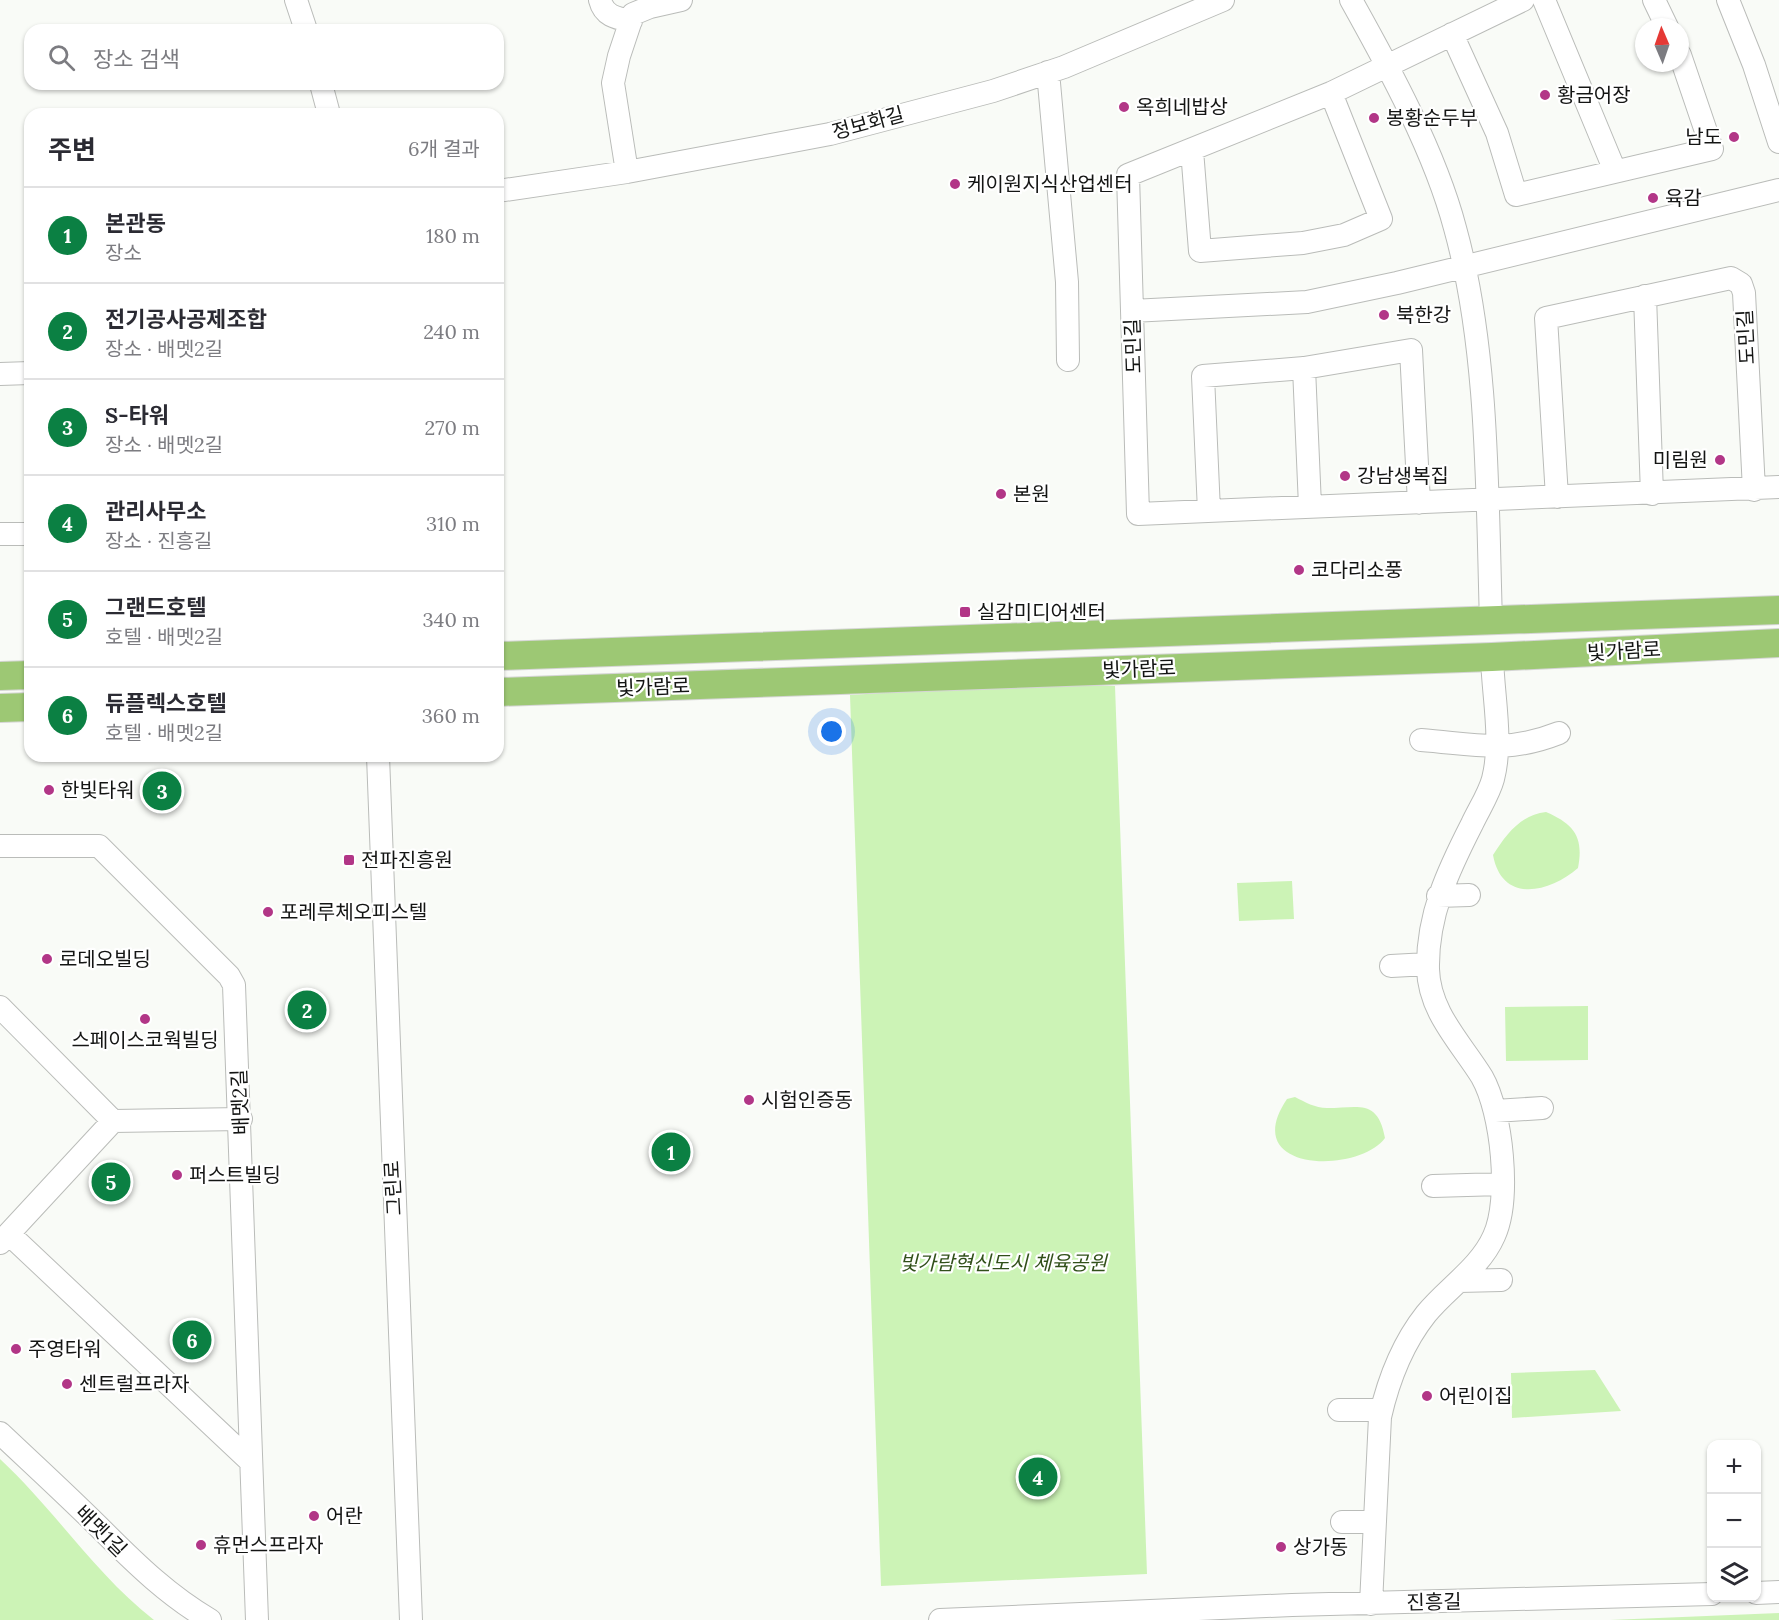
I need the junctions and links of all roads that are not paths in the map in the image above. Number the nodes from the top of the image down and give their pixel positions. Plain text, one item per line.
1 (296, 0) edge
2 (600, 0) edge
3 (681, 0) edge
4 (1224, 0) edge
5 (1351, 0) edge
6 (1523, 0) edge
7 (1544, 0) edge
8 (1654, 0) edge
9 (1728, 0) edge
10 (637, 11) edge
11 (1663, 18) edge
12 (304, 24) edge
13 (1452, 34) junction
14 (1387, 66) junction
15 (1048, 72) junction
16 (1686, 72) edge
17 (323, 90) edge
18 (1331, 93) junction
19 (327, 108) edge
20 (1779, 142) edge
21 (1192, 150) junction
22 (1615, 171) junction
23 (627, 172) junction
24 (504, 190) edge
25 (1779, 190) edge
26 (1464, 267) junction
27 (1645, 296) junction
28 (1132, 311) junction
29 (1068, 360) dead end
30 (1305, 368) junction
31 (24, 373) edge
32 (0, 374) edge
33 (1779, 488) edge
34 (1755, 490) junction
35 (1652, 494) junction
36 (1557, 497) junction
37 (1487, 501) junction
38 (1419, 503) junction
39 (1310, 506) junction
40 (1209, 511) junction
41 (0, 534) edge
42 (24, 534) edge
43 (1779, 610) edge
44 (1491, 622) junction
45 (1779, 643) edge
46 (504, 656) edge
47 (1492, 657) junction
48 (24, 675) edge
49 (0, 676) edge
50 (504, 692) edge
51 (24, 707) edge
52 (0, 708) edge
53 (1559, 733) dead end
54 (1421, 740) dead end
55 (1498, 748) junction
56 (378, 762) edge
57 (0, 846) edge
58 (1469, 895) dead end
59 (1438, 896) junction
60 (1428, 964) junction
61 (1391, 966) dead end
62 (0, 1007) edge
63 (1542, 1108) dead end
64 (1495, 1111) junction
65 (241, 1119) junction
66 (113, 1121) junction
67 (1502, 1184) junction
68 (1433, 1186) dead end
69 (4, 1238) edge
70 (1501, 1280) dead end
71 (1459, 1281) junction
72 (1339, 1410) dead end
73 (1381, 1410) junction
74 (0, 1433) edge
75 (249, 1460) junction
76 (1342, 1522) dead end
77 (1375, 1522) junction
78 (1779, 1592) edge
79 (1761, 1593) edge
80 (1707, 1594) edge
81 (1371, 1604) junction
82 (210, 1620) edge
83 (257, 1620) edge
84 (411, 1620) edge
85 (940, 1620) edge

1 - 12 street
2 - 10 street
3 - 10 street
4 - 15 street, 정보화길
5 - 14 street
6 - 13 street, 도민길
7 - 22 street
8 - 11 street
9 - 20 street
10 - 23 street
13 - 14 street, 도민길
13 - 22 street
14 - 18 street, 도민길
14 - 26 street
15 - 23 street, 정보화길
15 - 29 street
16 - 22 street
17 - 19 street
18 - 21 street, 도민길
18 - 21 street
21 - 28 street, 도민길
23 - 24 street, 정보화길
25 - 26 street
26 - 28 street
26 - 37 street
27 - 34 street, 도민길
27 - 35 street
27 - 36 street, 도민길
28 - 40 street, 도민길
30 - 38 street
30 - 39 street
30 - 40 street
31 - 32 street
33 - 34 street, 도민길
34 - 35 street, 도민길
35 - 36 street, 도민길
36 - 37 street, 도민길
37 - 38 street, 도민길
37 - 44 street
38 - 39 street, 도민길
39 - 40 street, 도민길
41 - 42 street
43 - 44 main road, 빛가람로
44 - 46 main road, 빛가람로
45 - 47 main road, 빛가람로
47 - 50 main road, 빛가람로
47 - 55 street
48 - 49 main road
51 - 52 main road
53 - 55 street
54 - 55 street
55 - 59 street
56 - 84 street, 그린로
57 - 65 street, 배멧2길
58 - 59 street
59 - 60 street
60 - 61 street
60 - 64 street
62 - 66 street
63 - 64 street
64 - 67 street
65 - 66 street
65 - 75 street, 배멧2길
66 - 69 street
67 - 68 street
67 - 71 street
69 - 75 street
70 - 71 street
71 - 73 street
72 - 73 street
73 - 77 street
74 - 82 street, 배멧1길
75 - 83 street, 배멧2길
76 - 77 street
77 - 81 street
78 - 79 street
80 - 81 street, 진흥길
81 - 85 street, 진흥길

